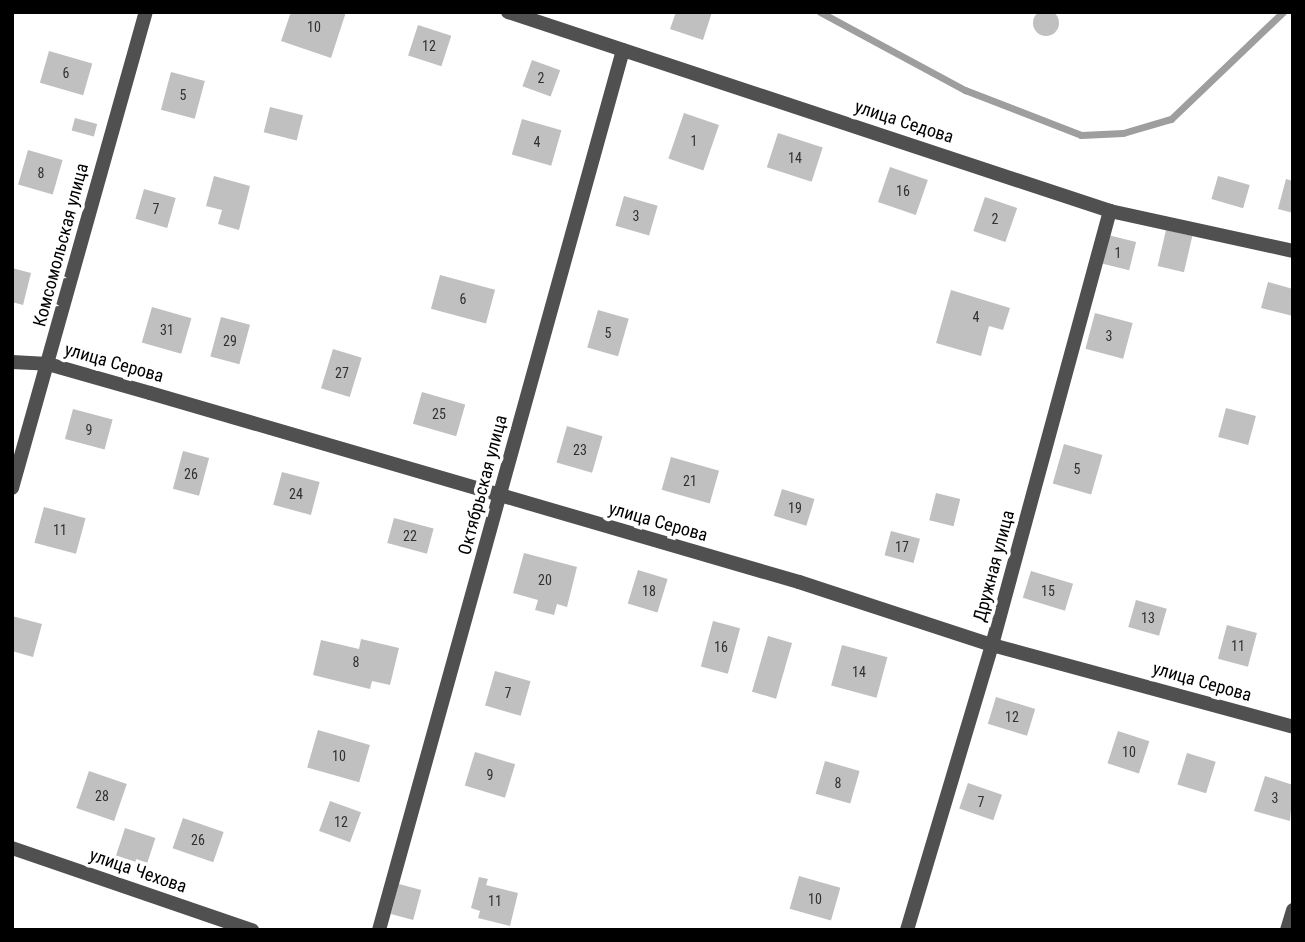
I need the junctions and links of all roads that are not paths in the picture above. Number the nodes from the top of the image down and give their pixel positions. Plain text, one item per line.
1 (146, 12) edge
2 (508, 12) edge
3 (623, 50) junction
4 (1110, 211) junction
5 (1293, 251) edge
6 (12, 362) edge
7 (48, 365) junction
8 (12, 488) edge
9 (499, 498) junction
10 (992, 645) junction
11 (1293, 727) edge
12 (12, 848) edge
13 (1293, 910) edge
14 (252, 930) edge
15 (379, 930) edge
16 (907, 930) edge
17 (1287, 930) edge

1 - 7 street, Комсомольская улица
2 - 3 street, улица Седова
3 - 4 street, улица Седова
3 - 9 street, Октябрьская улица
4 - 5 street, улица Седова
4 - 10 street, Дружная улица
6 - 7 street, улица Серова
7 - 8 street, Комсомольская улица
7 - 9 street, улица Серова
9 - 10 street, улица Серова
9 - 15 street, Октябрьская улица
10 - 11 street, улица Серова
10 - 16 street, Дружная улица
12 - 14 street, улица Чехова
13 - 17 street

